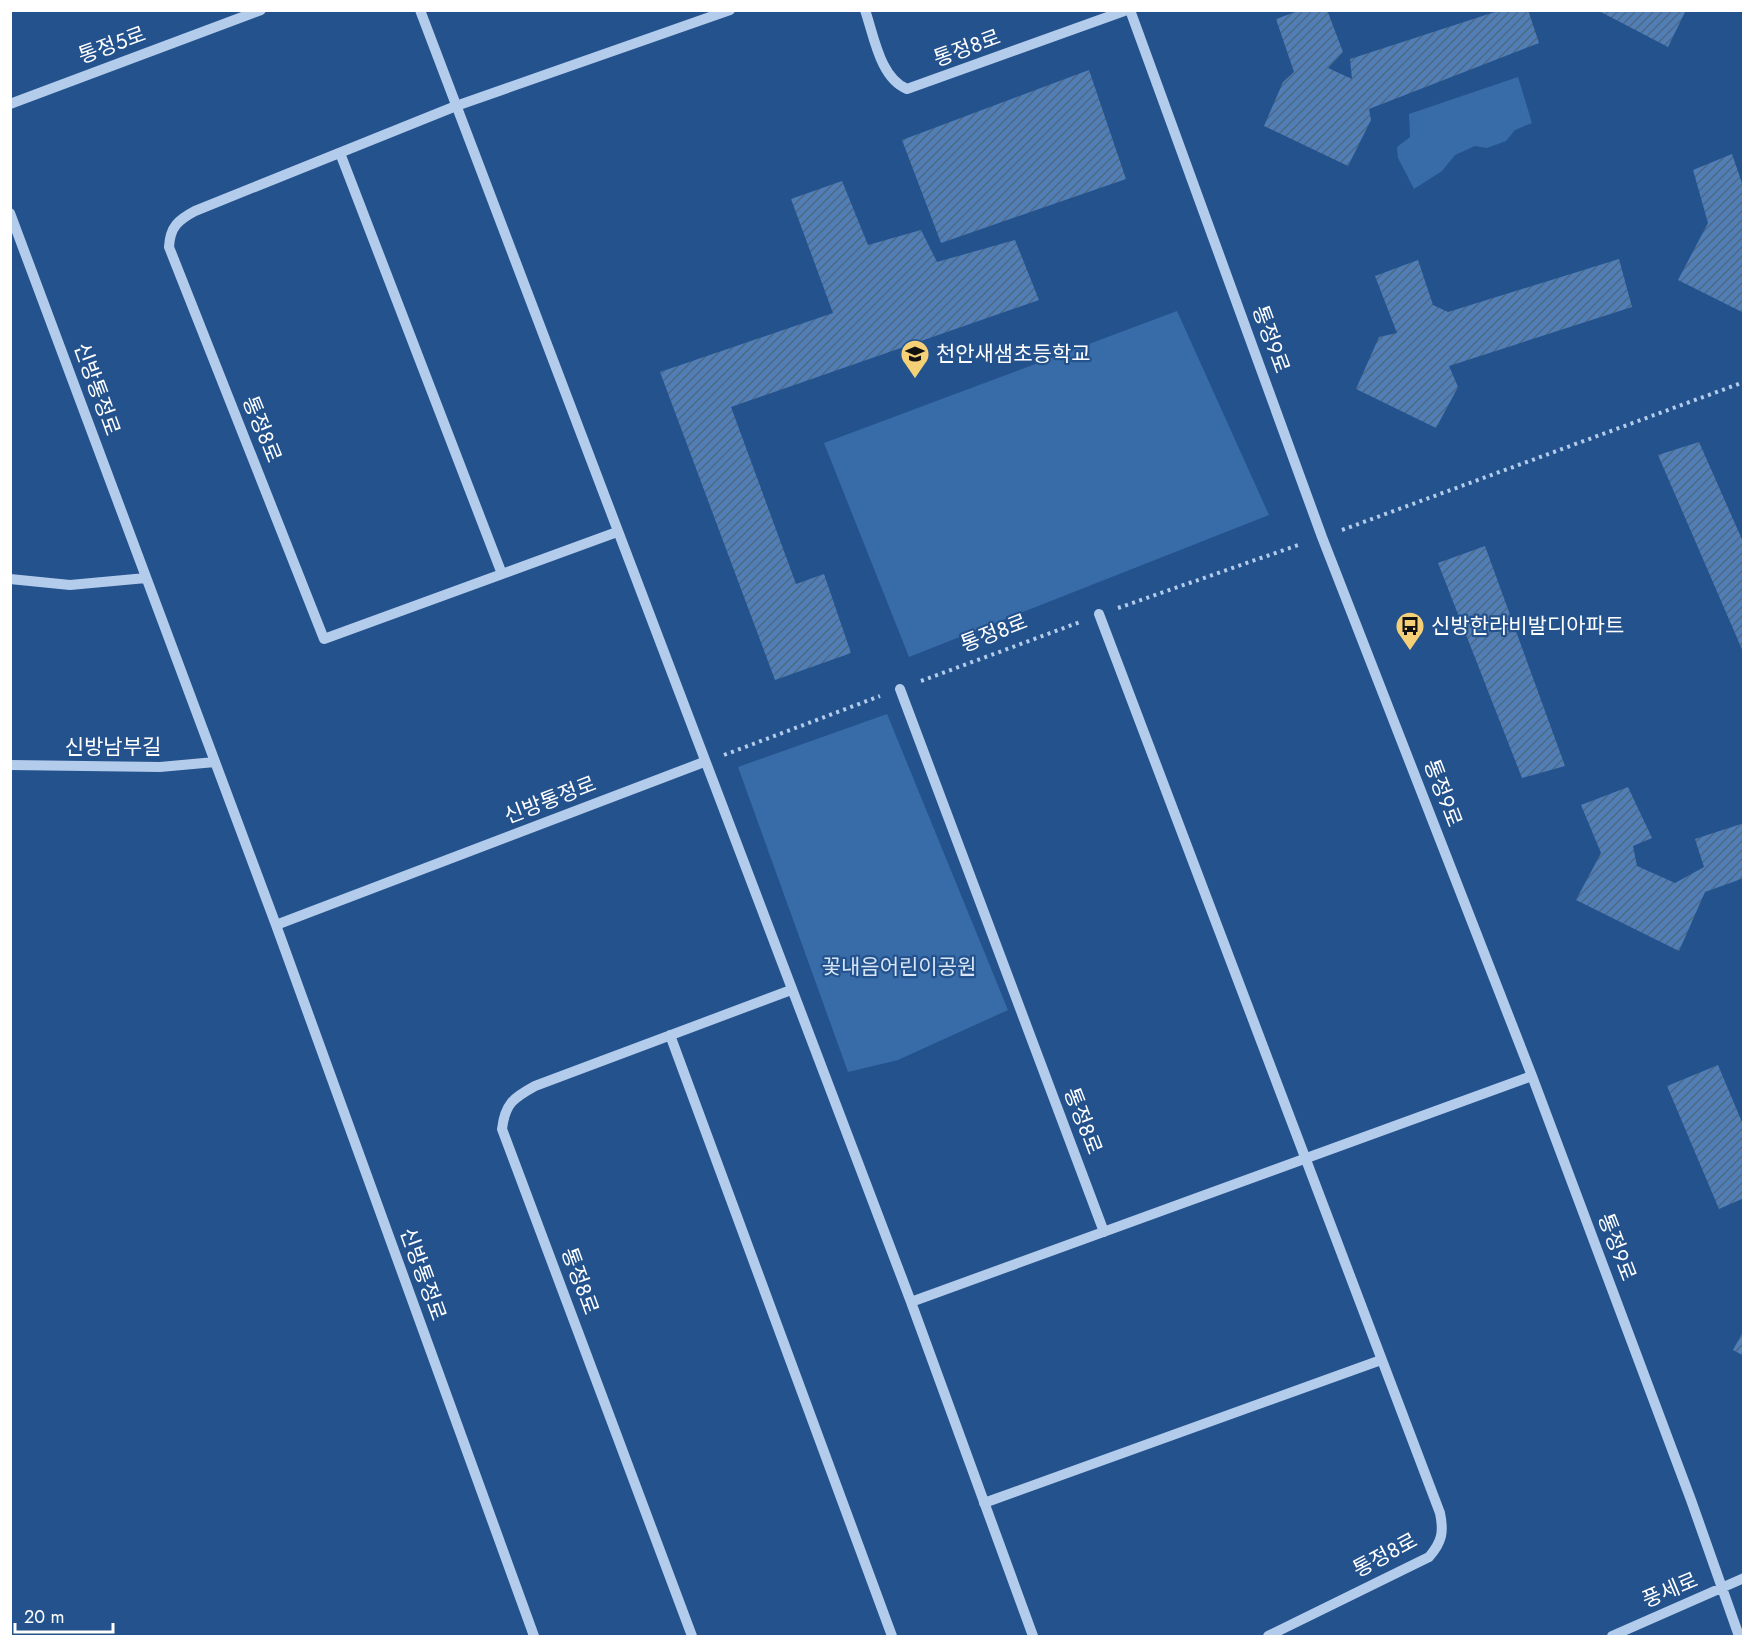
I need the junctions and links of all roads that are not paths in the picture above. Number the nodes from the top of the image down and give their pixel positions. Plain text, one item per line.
1 (261, 10) edge
2 (420, 10) edge
3 (730, 10) edge
4 (865, 10) edge
5 (1129, 10) edge
6 (10, 104) edge
7 (456, 106) junction
8 (340, 153) junction
9 (10, 213) edge
10 (617, 532) junction
11 (502, 574) junction
12 (146, 578) junction
13 (10, 579) edge
14 (1099, 614) road end
15 (900, 689) road end
16 (215, 762) junction
17 (704, 762) junction
18 (10, 765) edge
19 (276, 925) junction
20 (791, 990) junction
21 (670, 1035) junction
22 (1532, 1076) junction
23 (1306, 1158) junction
24 (1104, 1232) junction
25 (911, 1302) junction
26 (1381, 1360) junction
27 (984, 1503) junction
28 (1743, 1578) edge
29 (1724, 1588) junction
30 (534, 1636) edge
31 (692, 1636) edge
32 (892, 1636) edge
33 (1033, 1636) edge
34 (1268, 1636) edge
35 (1612, 1636) edge
36 (1739, 1636) edge

1 - 6 street, 통정5로
2 - 7 street
3 - 7 street, 통정8로
4 - 5 street, 통정8로
5 - 22 street, 통정9로
7 - 8 street, 통정8로
7 - 10 street
8 - 11 street
8 - 11 street, 통정8로
9 - 12 street, 신방통정로
10 - 11 street, 통정8로
10 - 17 street
12 - 13 street
12 - 16 street, 신방통정로
14 - 23 street, 통정8로
15 - 24 street, 통정8로
16 - 18 street, 신방남부길
16 - 19 street, 신방통정로
17 - 19 street, 신방통정로
17 - 20 street
19 - 30 street, 신방통정로
20 - 21 street, 통정8로
20 - 25 street
21 - 31 street, 통정8로
21 - 32 street
22 - 23 street
22 - 29 street, 통정9로
23 - 24 street
23 - 26 street, 통정8로
24 - 25 street
25 - 27 street
26 - 27 street
26 - 34 street, 통정8로
27 - 33 street
28 - 29 street, 풍세로
29 - 35 street, 풍세로
29 - 36 street, 통정9로

